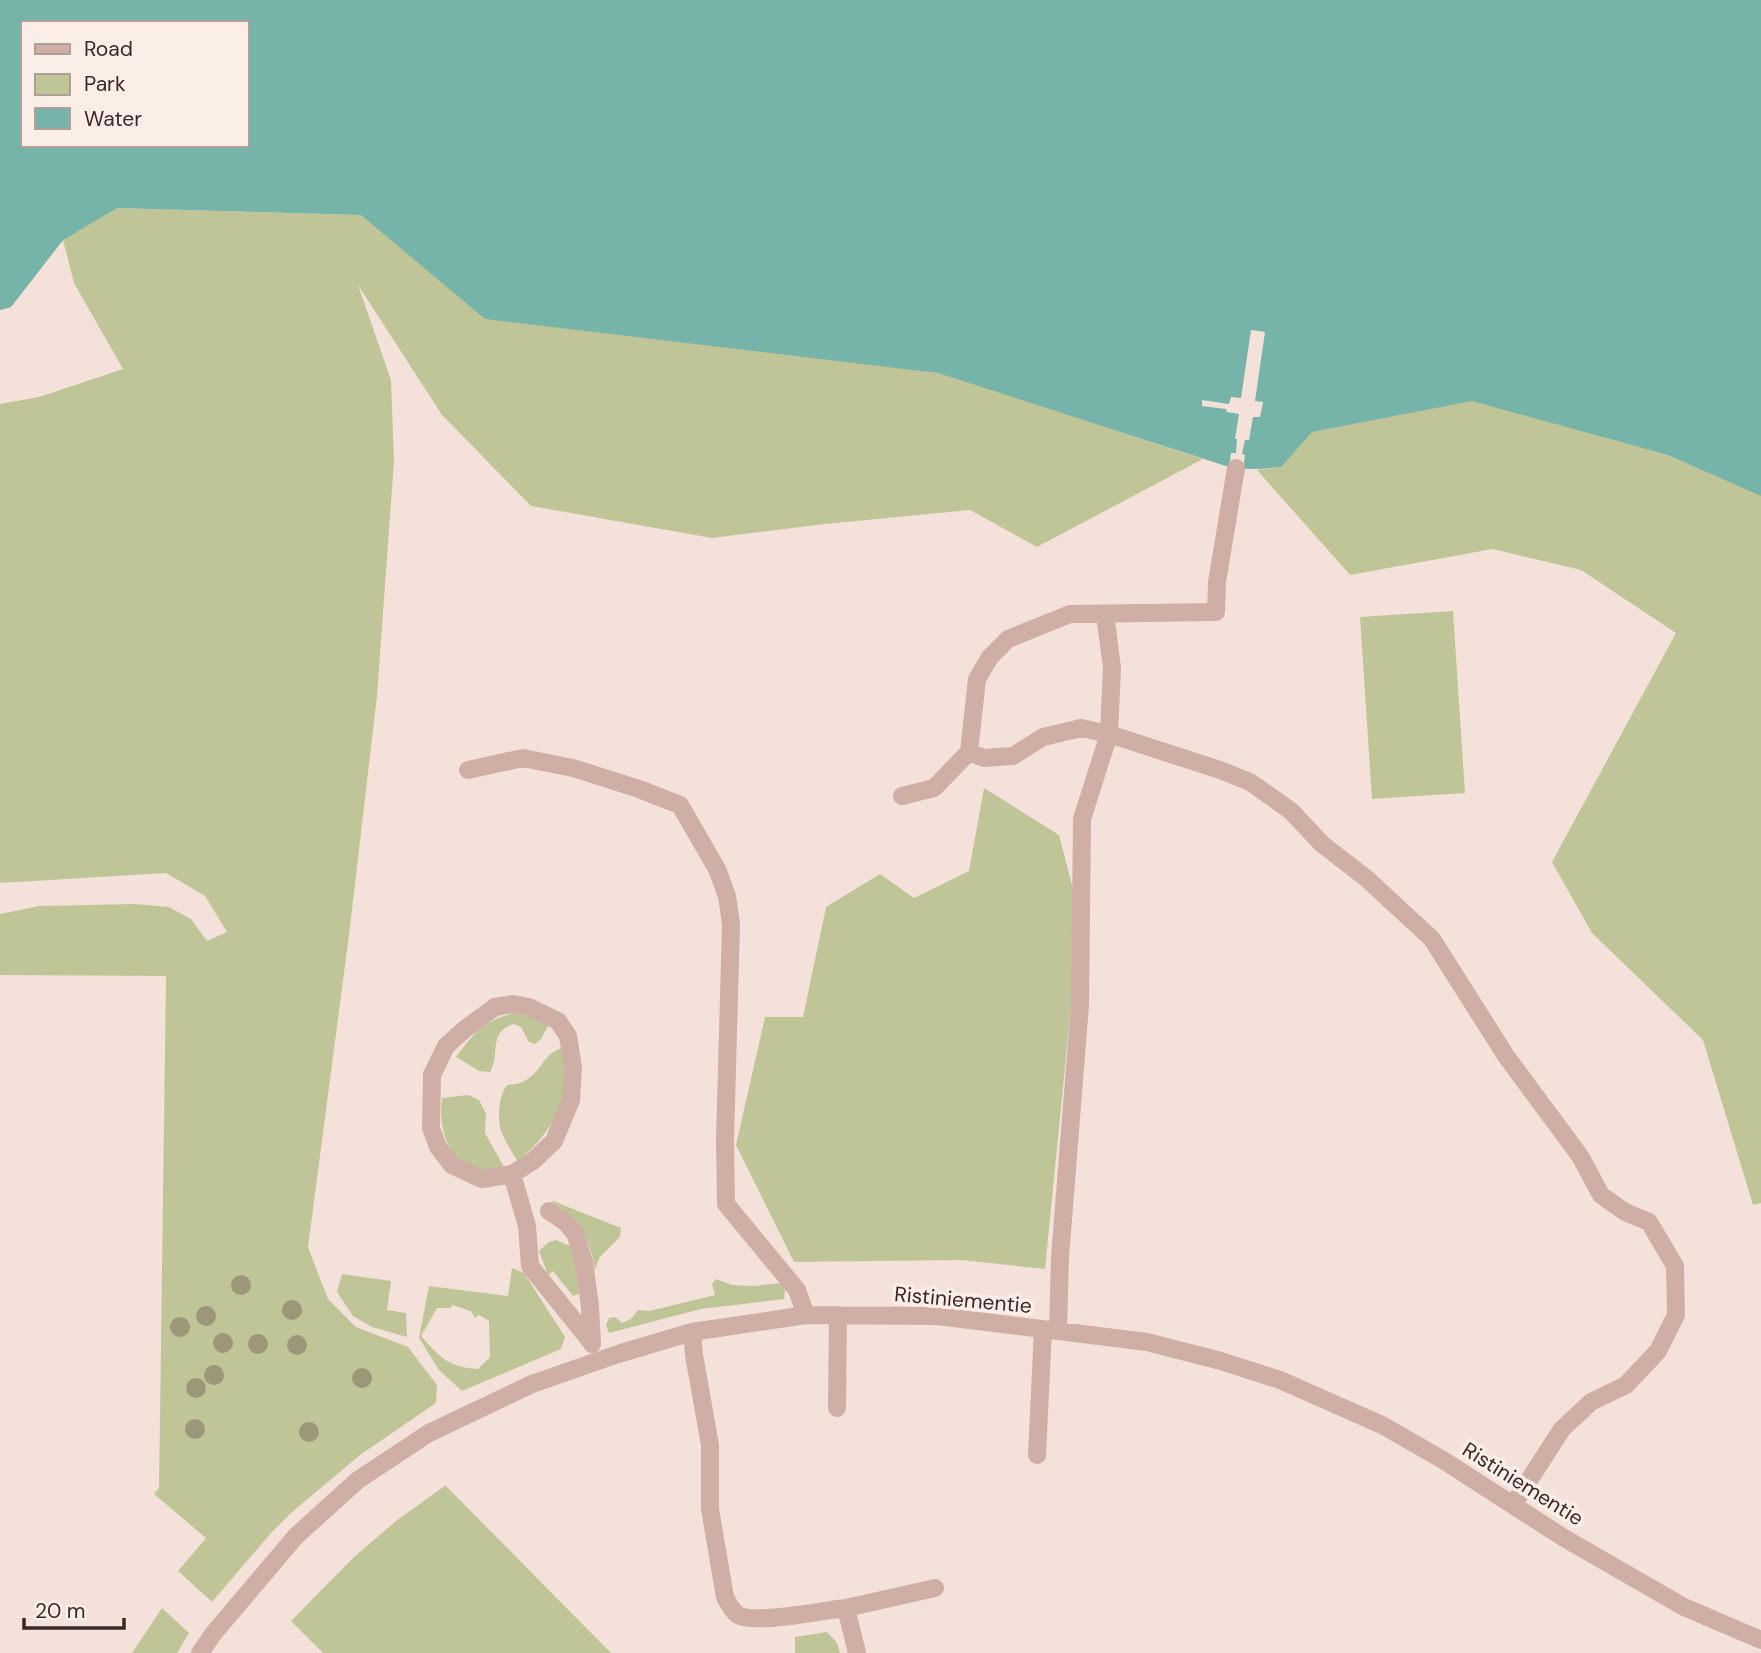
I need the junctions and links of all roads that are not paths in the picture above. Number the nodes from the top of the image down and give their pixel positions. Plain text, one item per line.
1 (1236, 468) dead end
2 (1105, 614) junction
3 (1109, 734) junction
4 (969, 752) junction
5 (468, 769) dead end
6 (902, 796) dead end
7 (512, 1174) junction
8 (549, 1211) dead end
9 (806, 1315) junction
10 (838, 1315) junction
11 (1051, 1330) junction
12 (692, 1332) junction
13 (592, 1343) junction
14 (597, 1362) junction
15 (836, 1408) dead end
16 (1037, 1455) dead end
17 (1513, 1505) junction
18 (935, 1588) dead end
19 (846, 1608) junction
20 (1761, 1640) edge
21 (200, 1653) edge
22 (857, 1653) edge

1 - 2 street
2 - 3 street
2 - 4 street
3 - 4 street
3 - 11 street
3 - 17 street
4 - 6 street
5 - 9 street
7 - 7 street
7 - 13 street
8 - 13 street
9 - 10 street, Ristiniementie
9 - 12 street, Ristiniementie
10 - 11 street, Ristiniementie
10 - 15 street
11 - 16 street
11 - 17 street, Ristiniementie
12 - 14 street, Ristiniementie
12 - 19 street
13 - 14 street
14 - 21 street, Ristiniementie
17 - 20 street, Ristiniementie
18 - 19 street
19 - 22 street

